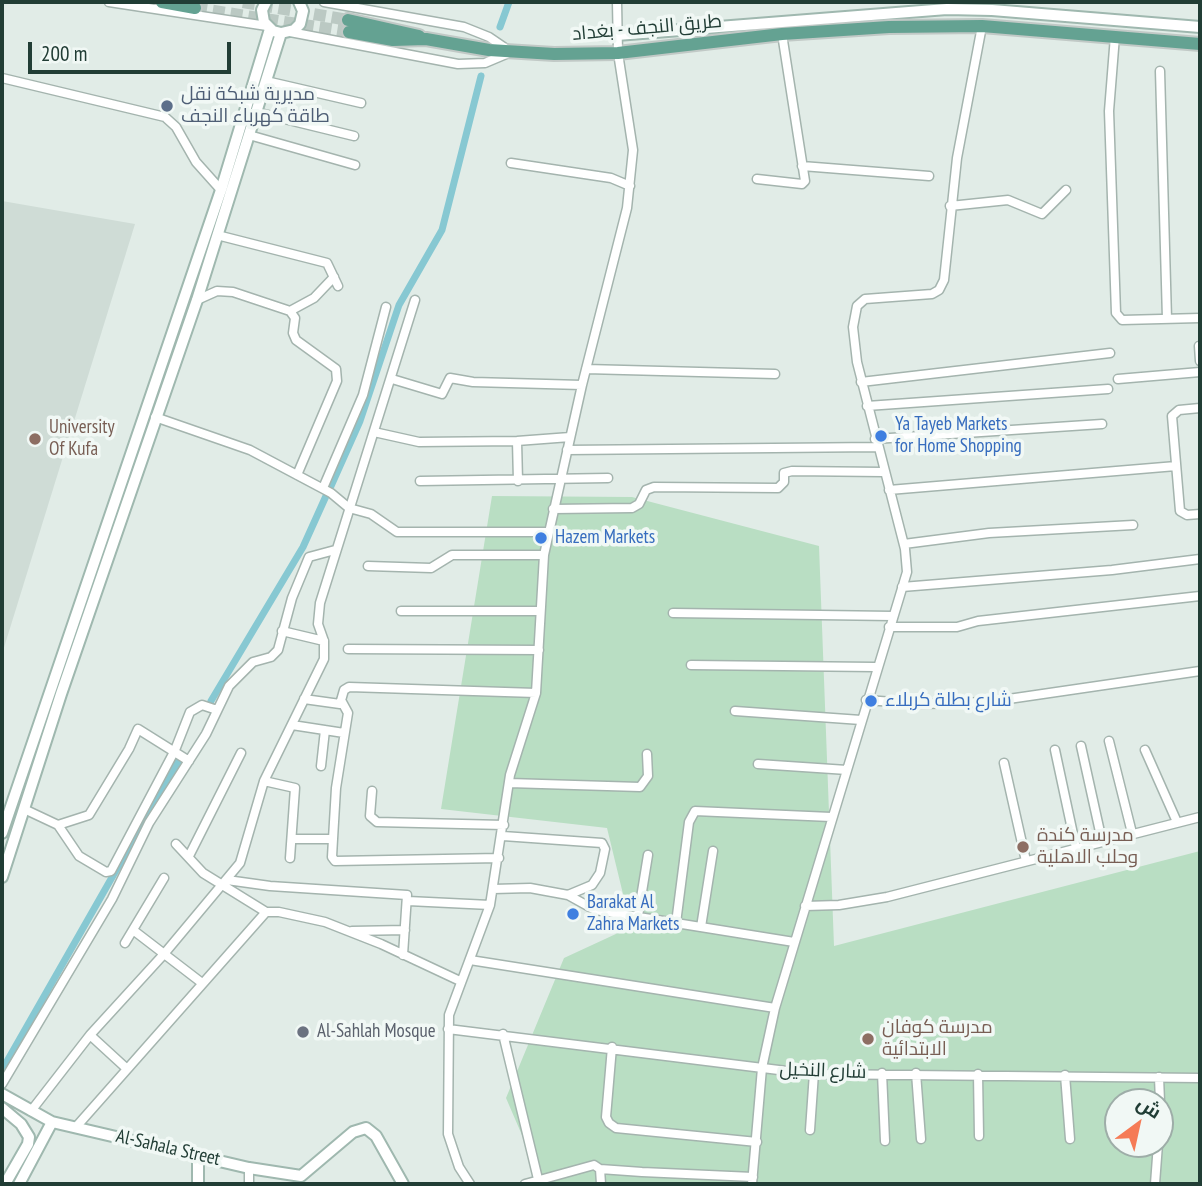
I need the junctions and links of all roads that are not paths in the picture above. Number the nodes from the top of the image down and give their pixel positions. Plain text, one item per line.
1 (109, 2) edge
2 (162, 2) edge
3 (265, 2) edge
4 (299, 2) edge
5 (324, 2) edge
6 (617, 2) edge
7 (993, 6) edge
8 (195, 8) dead end
9 (348, 26) tunnel mouth
10 (982, 26) junction
11 (268, 27) junction
12 (1200, 27) edge
13 (286, 33) junction
14 (782, 34) junction
15 (617, 35) junction
16 (1115, 36) junction
17 (1200, 44) edge
18 (511, 52) junction
19 (618, 53) junction
20 (1160, 71) dead end
21 (2, 78) edge
22 (266, 81) junction
23 (361, 103) dead end
24 (256, 112) junction
25 (249, 135) junction
26 (354, 135) dead end
27 (511, 163) dead end
28 (355, 165) dead end
29 (802, 166) junction
30 (929, 176) dead end
31 (757, 179) dead end
32 (631, 186) junction
33 (221, 190) junction
34 (1066, 190) dead end
35 (950, 206) junction
36 (217, 235) junction
37 (205, 276) junction
38 (334, 277) junction
39 (338, 286) dead end
40 (217, 291) junction
41 (197, 300) junction
42 (415, 300) dead end
43 (386, 307) dead end
44 (290, 311) junction
45 (1200, 318) edge
46 (1167, 319) junction
47 (1199, 346) edge
48 (1110, 354) dead end
49 (1200, 361) edge
50 (586, 369) junction
51 (1200, 372) edge
52 (775, 374) dead end
53 (392, 379) junction
54 (1118, 379) dead end
55 (861, 382) junction
56 (582, 384) junction
57 (1108, 389) dead end
58 (867, 406) junction
59 (1200, 408) edge
60 (156, 417) junction
61 (1102, 424) dead end
62 (374, 432) junction
63 (570, 437) junction
64 (517, 441) junction
65 (876, 443) junction
66 (567, 450) junction
67 (1176, 466) junction
68 (883, 472) junction
69 (297, 475) junction
70 (608, 478) dead end
71 (560, 480) junction
72 (420, 481) dead end
73 (518, 481) junction
74 (323, 488) junction
75 (889, 491) junction
76 (349, 508) junction
77 (553, 509) junction
78 (1200, 514) edge
79 (1133, 525) dead end
80 (548, 532) junction
81 (904, 544) junction
82 (335, 550) junction
83 (544, 555) junction
84 (1200, 559) edge
85 (368, 566) dead end
86 (902, 587) junction
87 (1200, 596) edge
88 (401, 611) dead end
89 (539, 611) junction
90 (673, 613) dead end
91 (893, 616) junction
92 (889, 627) junction
93 (282, 631) junction
94 (324, 641) junction
95 (348, 649) dead end
96 (539, 650) junction
97 (691, 666) dead end
98 (876, 667) junction
99 (1200, 671) edge
100 (536, 693) junction
101 (304, 699) junction
102 (866, 700) junction
103 (342, 702) junction
104 (217, 710) junction
105 (735, 711) dead end
106 (861, 720) junction
107 (292, 725) junction
108 (325, 730) junction
109 (344, 733) junction
110 (1109, 741) dead end
111 (1081, 746) dead end
112 (175, 750) junction
113 (1055, 750) dead end
114 (1145, 750) dead end
115 (241, 753) dead end
116 (647, 754) dead end
117 (189, 761) junction
118 (1004, 763) dead end
119 (758, 764) dead end
120 (321, 766) dead end
121 (847, 770) junction
122 (264, 781) junction
123 (509, 783) junction
124 (372, 791) dead end
125 (24, 809) junction
126 (831, 817) junction
127 (1200, 817) edge
128 (1177, 822) junction
129 (58, 825) junction
130 (504, 825) junction
131 (2, 833) edge
132 (1132, 833) junction
133 (503, 836) junction
134 (292, 839) junction
135 (333, 839) junction
136 (1102, 841) junction
137 (176, 844) dead end
138 (1076, 848) junction
139 (713, 850) dead end
140 (648, 855) dead end
141 (189, 856) junction
142 (290, 858) dead end
143 (499, 858) junction
144 (1026, 861) junction
145 (2, 877) edge
146 (164, 878) dead end
147 (225, 883) junction
148 (493, 889) junction
149 (568, 895) junction
150 (408, 901) junction
151 (490, 905) junction
152 (805, 906) junction
153 (266, 912) junction
154 (638, 916) junction
155 (676, 923) junction
156 (701, 927) junction
157 (133, 930) junction
158 (405, 930) junction
159 (347, 931) junction
160 (794, 942) junction
161 (125, 943) dead end
162 (164, 954) junction
163 (403, 955) junction
164 (470, 960) junction
165 (460, 981) junction
166 (202, 983) junction
167 (775, 1008) junction
168 (448, 1029) junction
169 (503, 1034) junction
170 (90, 1035) junction
171 (612, 1047) junction
172 (126, 1068) junction
173 (762, 1068) junction
174 (814, 1073) junction
175 (882, 1073) junction
176 (916, 1073) junction
177 (978, 1074) junction
178 (1065, 1075) junction
179 (1159, 1077) junction
180 (1200, 1078) edge
181 (2, 1084) edge
182 (1159, 1088) edge
183 (2, 1094) edge
184 (2, 1108) edge
185 (31, 1111) junction
186 (52, 1122) junction
187 (76, 1127) junction
188 (810, 1130) dead end
189 (979, 1136) dead end
190 (921, 1139) dead end
191 (1070, 1139) dead end
192 (885, 1141) dead end
193 (757, 1142) junction
194 (198, 1155) junction
195 (1157, 1158) edge
196 (249, 1168) junction
197 (600, 1169) junction
198 (538, 1179) junction
199 (301, 1180) edge
200 (752, 1180) edge
201 (399, 1182) edge
202 (24, 1183) edge
203 (5, 1184) edge
204 (198, 1184) edge
205 (249, 1184) edge
206 (470, 1184) edge
207 (524, 1184) edge
208 (601, 1184) edge
209 (1155, 1184) edge

1 - 11 street
2 - 8 main road
3 - 11 main road
4 - 13 main road
5 - 18 street
6 - 15 street
7 - 12 main road
7 - 15 main road
9 - 18 main road, طريق النجف - بغداد
10 - 14 main road, طريق النجف - بغداد
10 - 16 main road, طريق النجف - بغداد
10 - 35 street
11 - 13 main road
11 - 33 main road
13 - 18 street
13 - 22 main road
14 - 19 main road, طريق النجف - بغداد
14 - 29 street
15 - 19 street
16 - 17 main road, طريق النجف - بغداد
16 - 46 street
18 - 19 main road, طريق النجف - بغداد
19 - 32 street
20 - 46 street
21 - 33 street
22 - 23 street
22 - 24 main road
24 - 25 main road
24 - 26 street
25 - 28 street
25 - 36 main road
27 - 32 street
29 - 30 street
29 - 31 street
32 - 50 street
33 - 131 main road
34 - 35 street
35 - 55 street
36 - 37 main road
36 - 38 street
37 - 40 street
37 - 41 main road
38 - 39 street
38 - 44 street
40 - 41 street
40 - 44 street
41 - 60 main road
42 - 53 street
43 - 74 street
44 - 69 street
45 - 46 street
47 - 49 street
48 - 55 street
50 - 52 street
50 - 56 street
51 - 54 street
53 - 56 street
53 - 62 street
55 - 58 street
56 - 63 street
57 - 58 street
58 - 65 street
59 - 67 street
60 - 69 street
60 - 125 main road
61 - 65 street
62 - 64 street
62 - 76 street
63 - 64 street
63 - 66 street
64 - 73 street
65 - 66 street
65 - 68 street
66 - 71 street
67 - 75 street
67 - 78 street
68 - 75 street
68 - 77 street
69 - 74 street
70 - 71 street
71 - 73 street
71 - 77 street
72 - 73 street
74 - 76 street
75 - 81 street
76 - 80 street
76 - 82 street
77 - 80 street
79 - 81 street
80 - 83 street
81 - 86 street
82 - 93 street
82 - 94 street
83 - 85 street
83 - 89 street
84 - 86 street
86 - 91 street
87 - 92 street
88 - 89 street
89 - 96 street
90 - 91 street
91 - 92 street
92 - 98 street
93 - 94 street
93 - 104 street
94 - 101 street
95 - 96 street
96 - 100 street
97 - 98 street
98 - 102 street
99 - 102 street
100 - 103 street
100 - 123 street
101 - 103 street
101 - 107 street
102 - 106 street
103 - 109 street
104 - 112 street
104 - 117 street
105 - 106 street
106 - 121 street
107 - 108 street
107 - 122 street
108 - 109 street
108 - 120 street
109 - 135 street
110 - 132 street
111 - 136 street
112 - 117 street
112 - 129 street
112 - 129 street
113 - 138 street
114 - 128 street
115 - 141 street
116 - 123 street
117 - 181 street
118 - 144 street
119 - 121 street
121 - 126 street
122 - 134 street
122 - 147 street
123 - 130 street
124 - 130 street
125 - 129 street
125 - 145 main road
126 - 152 street
126 - 155 street
127 - 128 street
128 - 132 street
130 - 133 street
132 - 136 street
133 - 143 street
133 - 149 street
134 - 135 street
134 - 142 street
135 - 143 street
136 - 138 street
137 - 141 street
138 - 144 street
139 - 156 street
140 - 154 street
141 - 147 street
143 - 148 street
144 - 152 street
146 - 157 street
147 - 150 street
147 - 153 street
147 - 162 street
148 - 149 street
148 - 151 street
149 - 154 street
150 - 151 street
150 - 158 street
151 - 164 street
152 - 160 street
153 - 159 street
153 - 166 street
154 - 155 street
155 - 156 street
156 - 160 street
157 - 161 street
157 - 162 street
158 - 159 street
158 - 163 street
159 - 163 street
160 - 167 street
162 - 166 street
162 - 170 street
163 - 165 street
164 - 165 street
164 - 167 street
165 - 168 street
166 - 172 street
167 - 173 street
168 - 169 street, شارع النخيل
168 - 206 street
169 - 171 street, شارع النخيل
169 - 198 street
170 - 172 street
170 - 185 street
171 - 173 street, شارع النخيل
171 - 193 street
172 - 187 street
173 - 174 street, شارع النخيل
173 - 193 street
174 - 175 street, شارع النخيل
174 - 188 street
175 - 176 street, شارع النخيل
175 - 192 street
176 - 177 street, شارع النخيل
176 - 190 street
177 - 178 street, شارع النخيل
177 - 189 street
178 - 179 street, شارع النخيل
178 - 191 street
179 - 180 street, شارع النخيل
179 - 182 street
183 - 185 main road, Al-Sahala Street
184 - 203 main road
185 - 186 main road, Al-Sahala Street
186 - 187 main road, Al-Sahala Street
186 - 202 main road
187 - 194 main road, Al-Sahala Street
193 - 200 street
194 - 196 main road, Al-Sahala Street
194 - 204 main road
195 - 209 street
196 - 199 main road, Al-Sahala Street
196 - 205 street
197 - 198 street
197 - 200 street
197 - 208 street
198 - 207 street
199 - 201 main road, Al-Sahala Street

